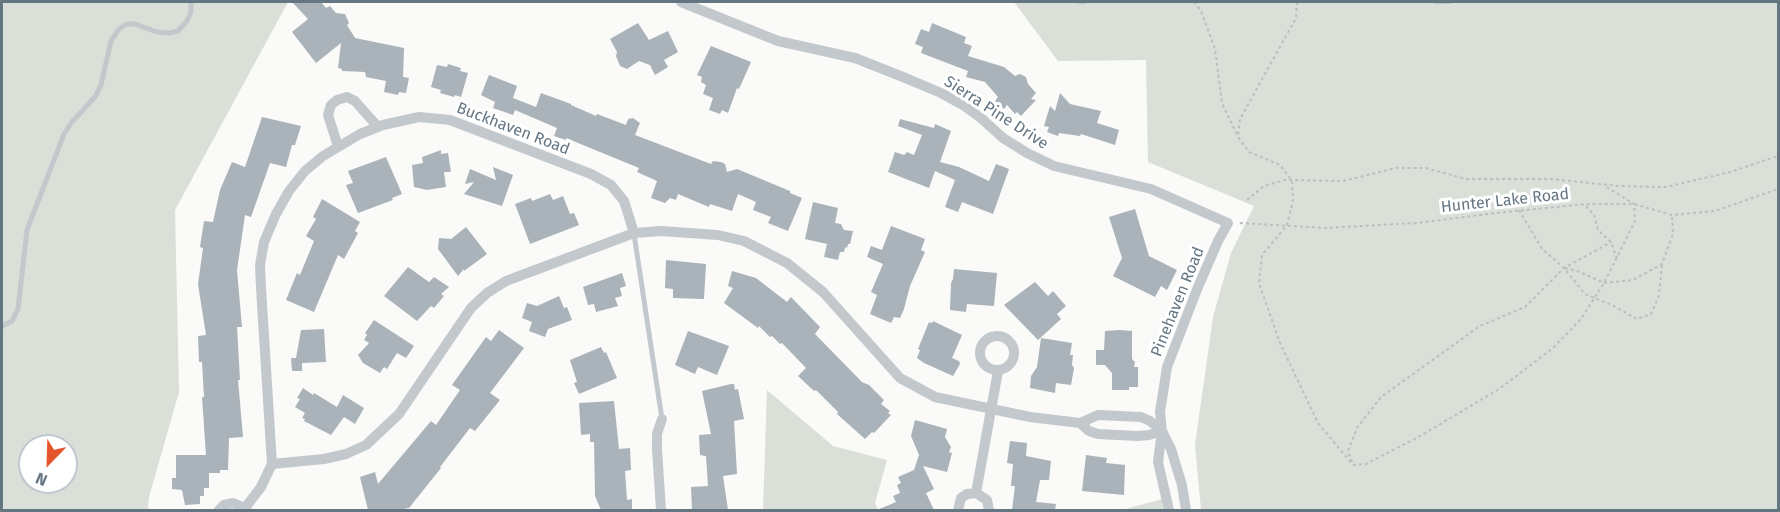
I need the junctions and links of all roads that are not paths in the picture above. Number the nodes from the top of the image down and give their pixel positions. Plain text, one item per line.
1 (191, 2) edge
2 (681, 2) edge
3 (378, 127) junction
4 (338, 146) junction
5 (1228, 223) joint
6 (634, 233) junction
7 (2, 326) edge
8 (998, 371) dead end
9 (991, 410) junction
10 (662, 419) joint
11 (1080, 423) junction
12 (1162, 431) junction
13 (272, 464) junction
14 (976, 493) junction
15 (246, 509) edge
16 (219, 510) edge
17 (661, 510) edge
18 (958, 510) edge
19 (989, 510) edge
20 (1169, 510) edge
21 (1186, 510) edge

1 - 7 lane
2 - 5 street, Sierra Pine Drive
3 - 4 street, Buckhaven Road
3 - 4 street
3 - 6 street, Buckhaven Road
4 - 13 street, Buckhaven Road
5 - 12 street, Pinehaven Road
6 - 9 street
6 - 10 lane
6 - 13 street
8 - 9 street
9 - 11 street
9 - 14 street
10 - 17 street
11 - 12 street
11 - 12 street
12 - 20 street, Pinehaven Road
12 - 21 street, Pinehaven Road
13 - 15 street
14 - 18 street
14 - 19 street
15 - 16 street

